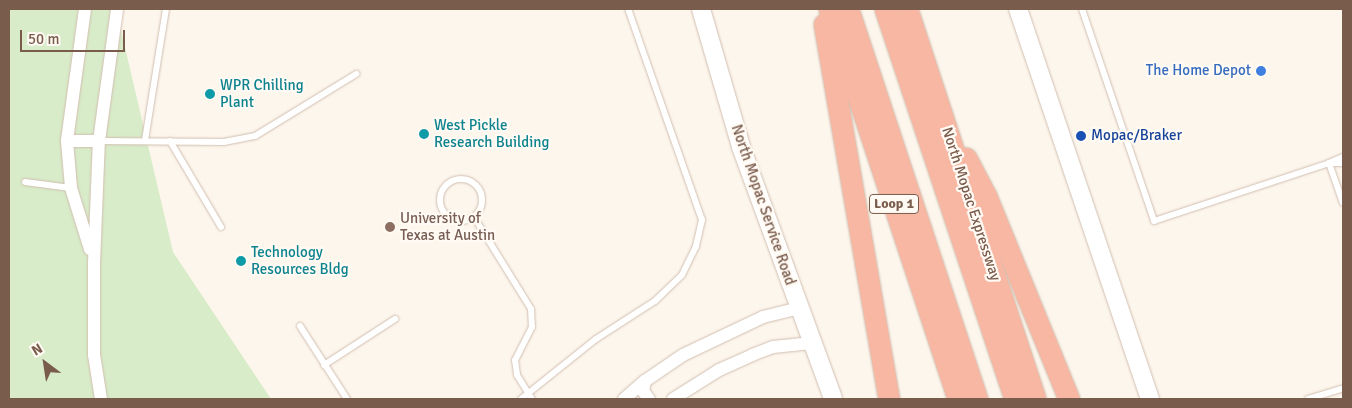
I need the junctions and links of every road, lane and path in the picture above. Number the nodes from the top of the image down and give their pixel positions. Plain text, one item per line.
1 (86, 9) edge
2 (116, 9) edge
3 (166, 9) edge
4 (628, 9) edge
5 (702, 9) edge
6 (822, 9) edge
7 (829, 9) edge
8 (848, 9) edge
9 (885, 9) edge
10 (907, 9) edge
11 (1018, 9) edge
12 (1082, 9) edge
13 (356, 74) dead end
14 (939, 106) junction
15 (145, 140) junction
16 (67, 141) junction
17 (99, 141) junction
18 (170, 141) junction
19 (1343, 157) edge
20 (1329, 163) junction
21 (1343, 163) edge
22 (24, 182) dead end
23 (71, 188) junction
24 (1343, 203) edge
25 (474, 217) junction
26 (220, 227) dead end
27 (94, 263) junction
28 (800, 308) junction
29 (396, 319) dead end
30 (300, 326) dead end
31 (812, 343) junction
32 (324, 365) junction
33 (644, 381) junction
34 (1343, 388) edge
35 (530, 397) edge
36 (101, 399) edge
37 (346, 399) edge
38 (521, 399) edge
39 (624, 399) edge
40 (649, 399) edge
41 (673, 399) edge
42 (833, 399) edge
43 (889, 399) edge
44 (958, 399) edge
45 (977, 399) edge
46 (1014, 399) edge
47 (1035, 399) edge
48 (1069, 399) edge
49 (1150, 399) edge
50 (1308, 399) edge

1 - 16 street
2 - 17 street
3 - 15 lane
4 - 35 lane
5 - 28 main road, North Mopac Service Road
6 - 43 highway
7 - 44 highway, Loop 1
8 - 45 highway
9 - 46 highway
10 - 14 highway, North Mopac Expressway
11 - 49 main road
12 - 20 lane
13 - 18 lane
14 - 47 highway, North Mopac Expressway
14 - 48 highway
15 - 17 lane
15 - 18 lane
16 - 17 street
16 - 23 street
17 - 27 street
18 - 26 lane
19 - 20 lane
20 - 21 lane
20 - 24 lane
22 - 23 lane
23 - 27 street
25 - 25 lane
25 - 35 lane
27 - 36 street
28 - 31 main road, North Mopac Service Road
28 - 33 street
29 - 32 lane
30 - 32 lane
31 - 41 street
31 - 42 main road, North Mopac Service Road
32 - 37 lane
33 - 39 street
33 - 40 street
34 - 50 lane
35 - 38 lane

